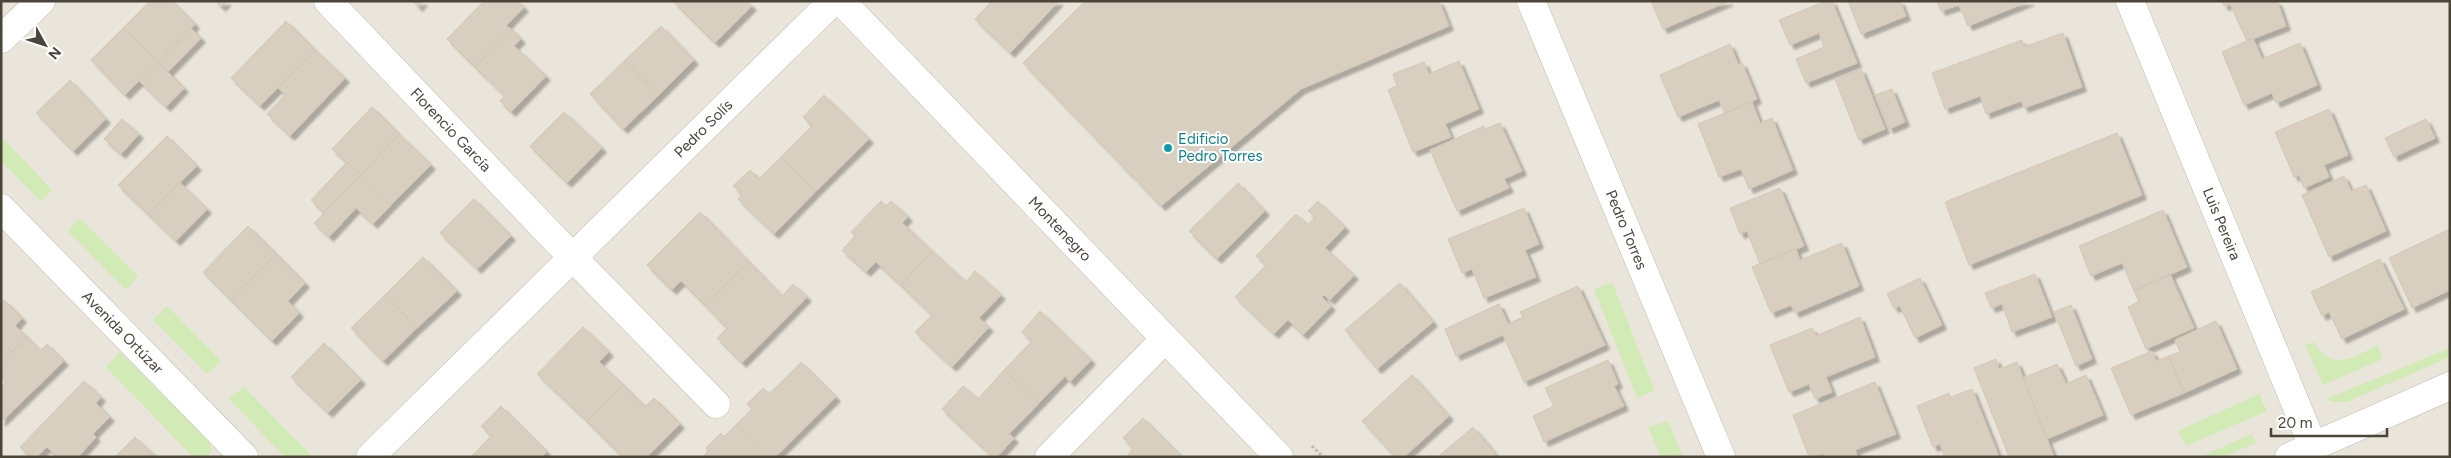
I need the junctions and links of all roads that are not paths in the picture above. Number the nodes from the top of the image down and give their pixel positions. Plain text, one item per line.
1 (41, 1) edge
2 (328, 1) edge
3 (833, 1) edge
4 (841, 1) edge
5 (1531, 1) edge
6 (2130, 1) edge
7 (1, 39) edge
8 (1, 208) edge
9 (573, 258) junction
10 (1165, 339) junction
11 (2450, 386) edge
12 (716, 404) dead end
13 (2301, 451) edge
14 (244, 457) edge
15 (370, 457) edge
16 (1049, 457) edge
17 (1279, 457) edge
18 (1721, 457) edge

1 - 7 street
2 - 9 street, Florencio García
3 - 9 street, Pedro Solís
4 - 10 street, Montenegro
5 - 18 street, Pedro Torres
6 - 13 street, Luis Pereira
8 - 14 street, Avenida Ortúzar
9 - 12 street
9 - 15 street, Pedro Solís
10 - 16 street
10 - 17 street, Montenegro
11 - 13 street

